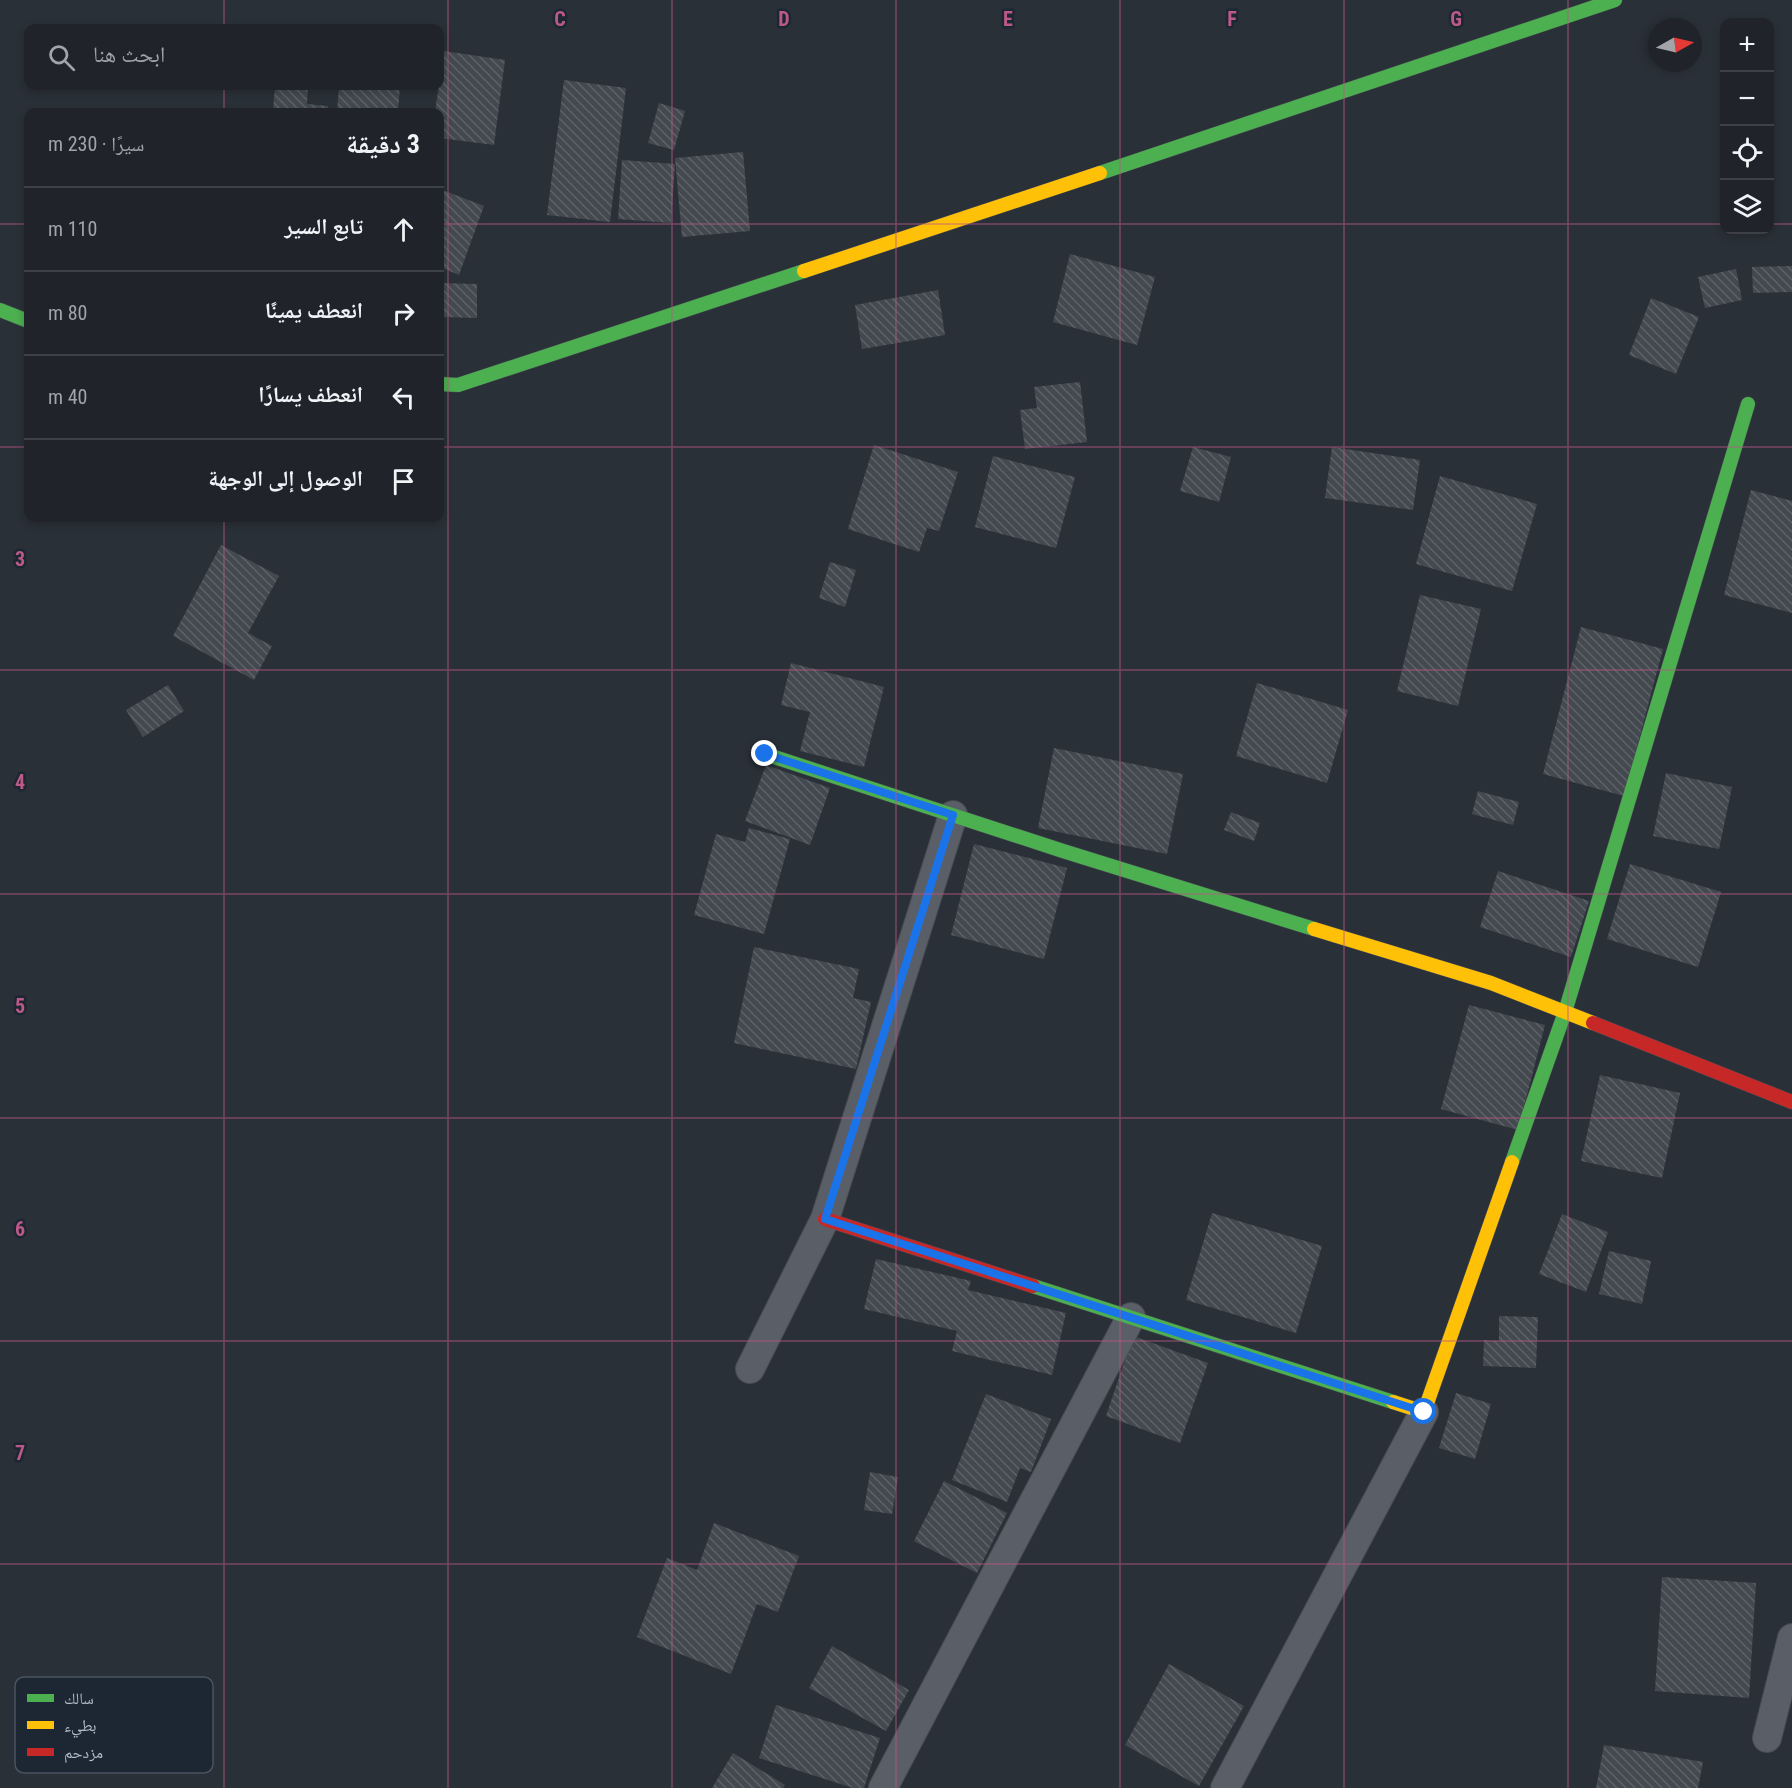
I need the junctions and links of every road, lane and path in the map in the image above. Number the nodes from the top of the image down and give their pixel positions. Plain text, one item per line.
1 (1615, 0) edge
2 (0, 310) edge
3 (24, 319) edge
4 (444, 384) edge
5 (1748, 404) dead end
6 (765, 754) dead end
7 (953, 815) junction
8 (1565, 1012) junction
9 (1792, 1102) edge
10 (825, 1219) junction
11 (1131, 1317) junction
12 (750, 1369) dead end
13 (1424, 1412) junction
14 (1792, 1638) edge
15 (1767, 1738) dead end
16 (883, 1788) edge
17 (1226, 1788) edge

1 - 4 street
2 - 3 street
5 - 8 street
6 - 7 street
7 - 8 street
7 - 10 street
8 - 9 street
8 - 13 street
10 - 11 street
10 - 12 street
11 - 13 street
11 - 16 street
13 - 17 street
14 - 15 street

